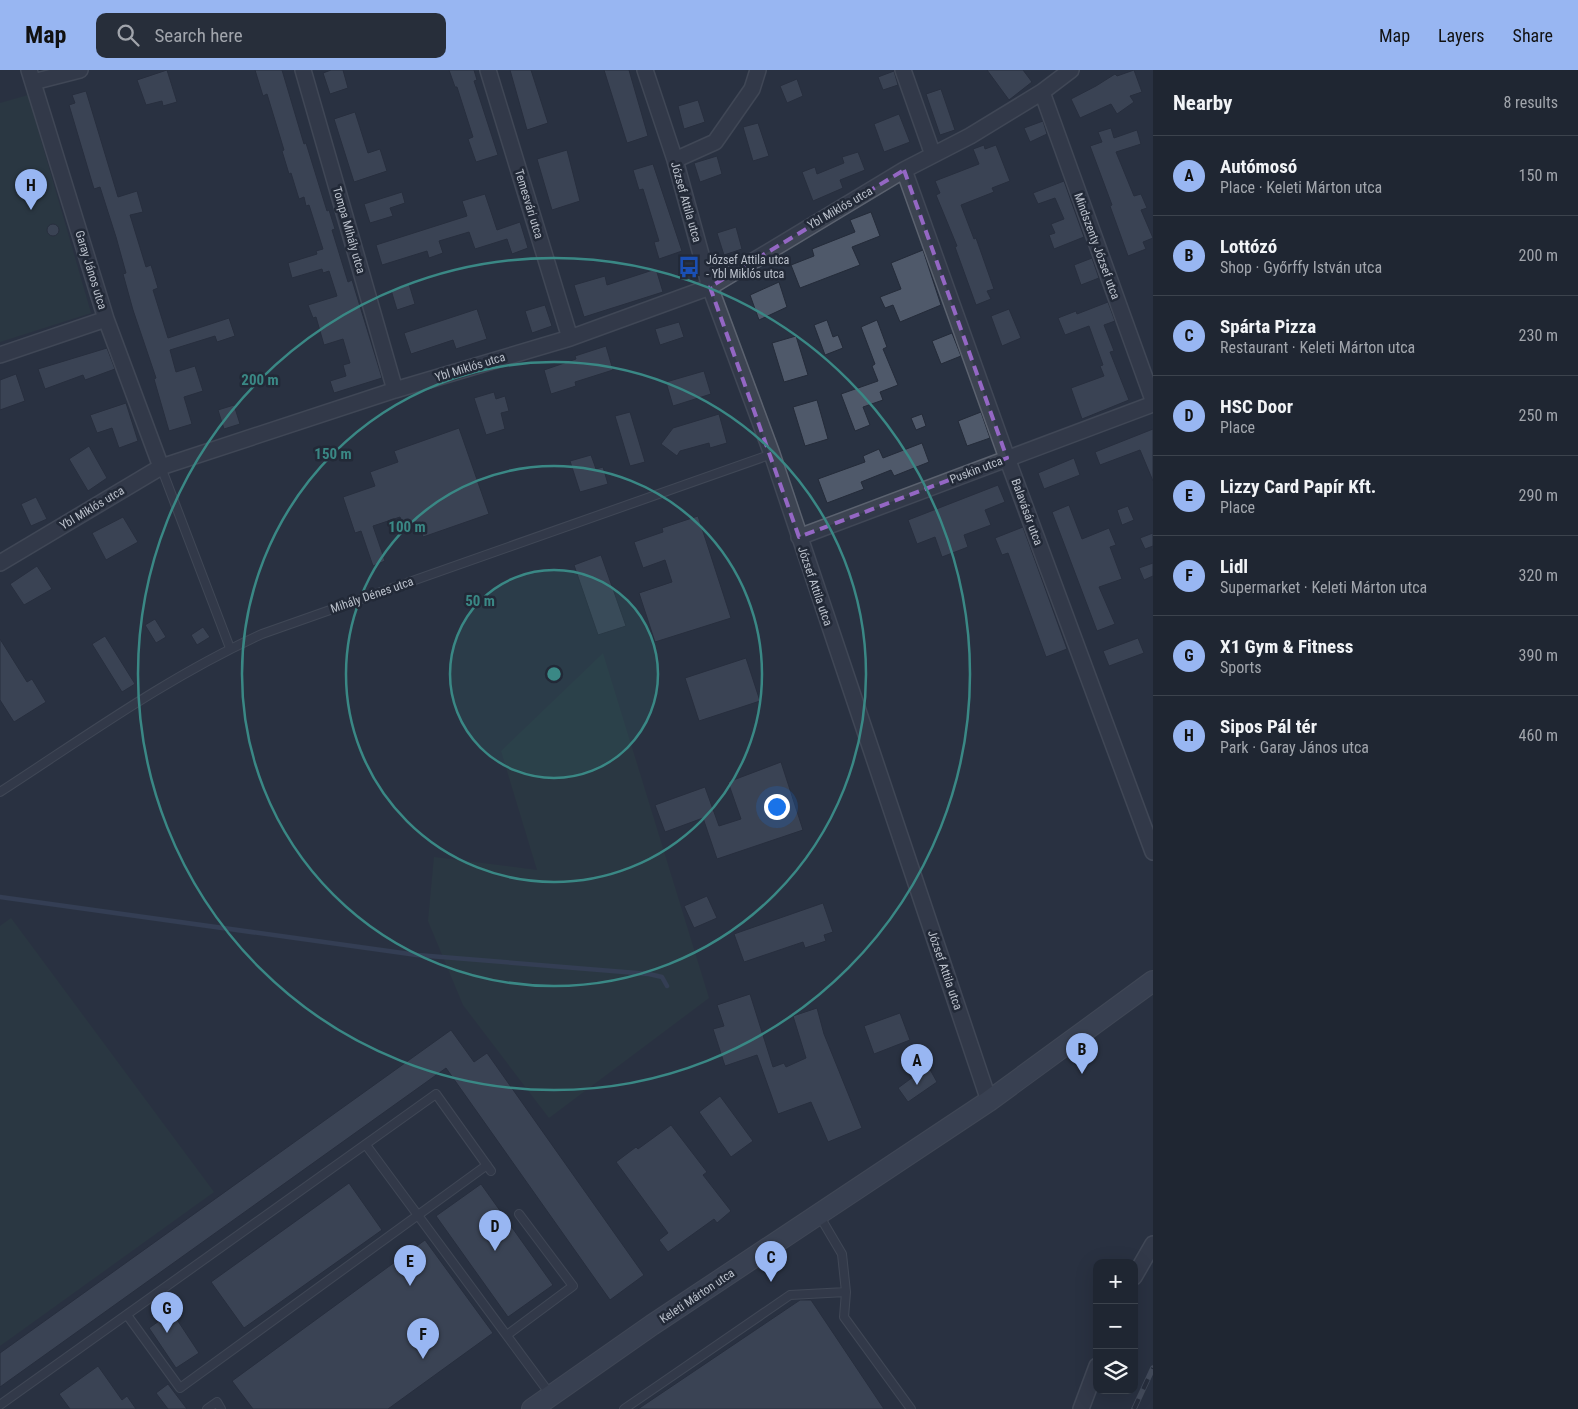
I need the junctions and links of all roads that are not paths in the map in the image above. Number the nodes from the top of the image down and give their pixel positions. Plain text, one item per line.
1 (80, 70) edge
2 (303, 70) edge
3 (488, 70) edge
4 (645, 70) edge
5 (758, 70) edge
6 (903, 70) edge
7 (1071, 70) edge
8 (31, 76) edge
9 (1042, 92) junction
10 (933, 155) junction
11 (675, 160) junction
12 (904, 170) junction
13 (710, 287) junction
14 (106, 319) junction
15 (570, 338) junction
16 (0, 355) edge
17 (395, 390) junction
18 (1153, 402) edge
19 (772, 454) junction
20 (1007, 458) junction
21 (161, 466) junction
22 (799, 537) junction
23 (0, 563) edge
24 (230, 648) junction
25 (0, 792) edge
26 (1153, 852) edge
27 (1153, 981) edge
28 (989, 1101) junction
29 (366, 1145) junction
30 (520, 1214) dead end
31 (418, 1215) junction
32 (819, 1215) junction
33 (1153, 1244) edge
34 (1138, 1270) edge
35 (846, 1292) junction
36 (127, 1315) junction
37 (507, 1335) junction
38 (1093, 1377) edge
39 (551, 1396) junction
40 (0, 1406) edge
41 (207, 1409) edge
42 (221, 1409) edge
43 (532, 1409) edge
44 (624, 1409) edge
45 (911, 1409) edge
46 (1081, 1409) edge

1 - 8 street
2 - 17 street, Tompa Mihály utca
3 - 15 street, Temesvári utca
4 - 11 street, József Attila utca
5 - 11 street
6 - 10 street
7 - 9 street, Ybl Miklós utca
8 - 14 street, Garay János utca
9 - 10 street, Ybl Miklós utca
9 - 18 street, Mindszenty József utca
10 - 12 street, Ybl Miklós utca
11 - 13 street, József Attila utca
12 - 13 street, Ybl Miklós utca
12 - 20 street, Balavásár utca
13 - 15 street, Ybl Miklós utca
13 - 19 street, József Attila utca
14 - 16 street
14 - 21 street, Garay János utca
15 - 17 street, Ybl Miklós utca
17 - 21 street, Ybl Miklós utca
18 - 20 street, Puskin utca
19 - 22 street, József Attila utca
19 - 24 lane, Mihály Dénes utca
20 - 22 street, Puskin utca
20 - 26 street, Balavásár utca
21 - 23 street, Ybl Miklós utca
21 - 24 lane
22 - 28 street, József Attila utca
24 - 25 lane, Mihály Dénes utca
27 - 28 main road, Keleti Márton utca
28 - 32 main road, Keleti Márton utca
29 - 31 lane
29 - 31 lane
29 - 36 lane
30 - 37 lane
31 - 36 lane
31 - 37 lane
32 - 35 lane
32 - 39 main road, Keleti Márton utca
33 - 34 street
35 - 44 lane
35 - 45 lane
36 - 40 lane
37 - 39 lane
38 - 46 street
39 - 43 main road, Keleti Márton utca
41 - 42 lane

